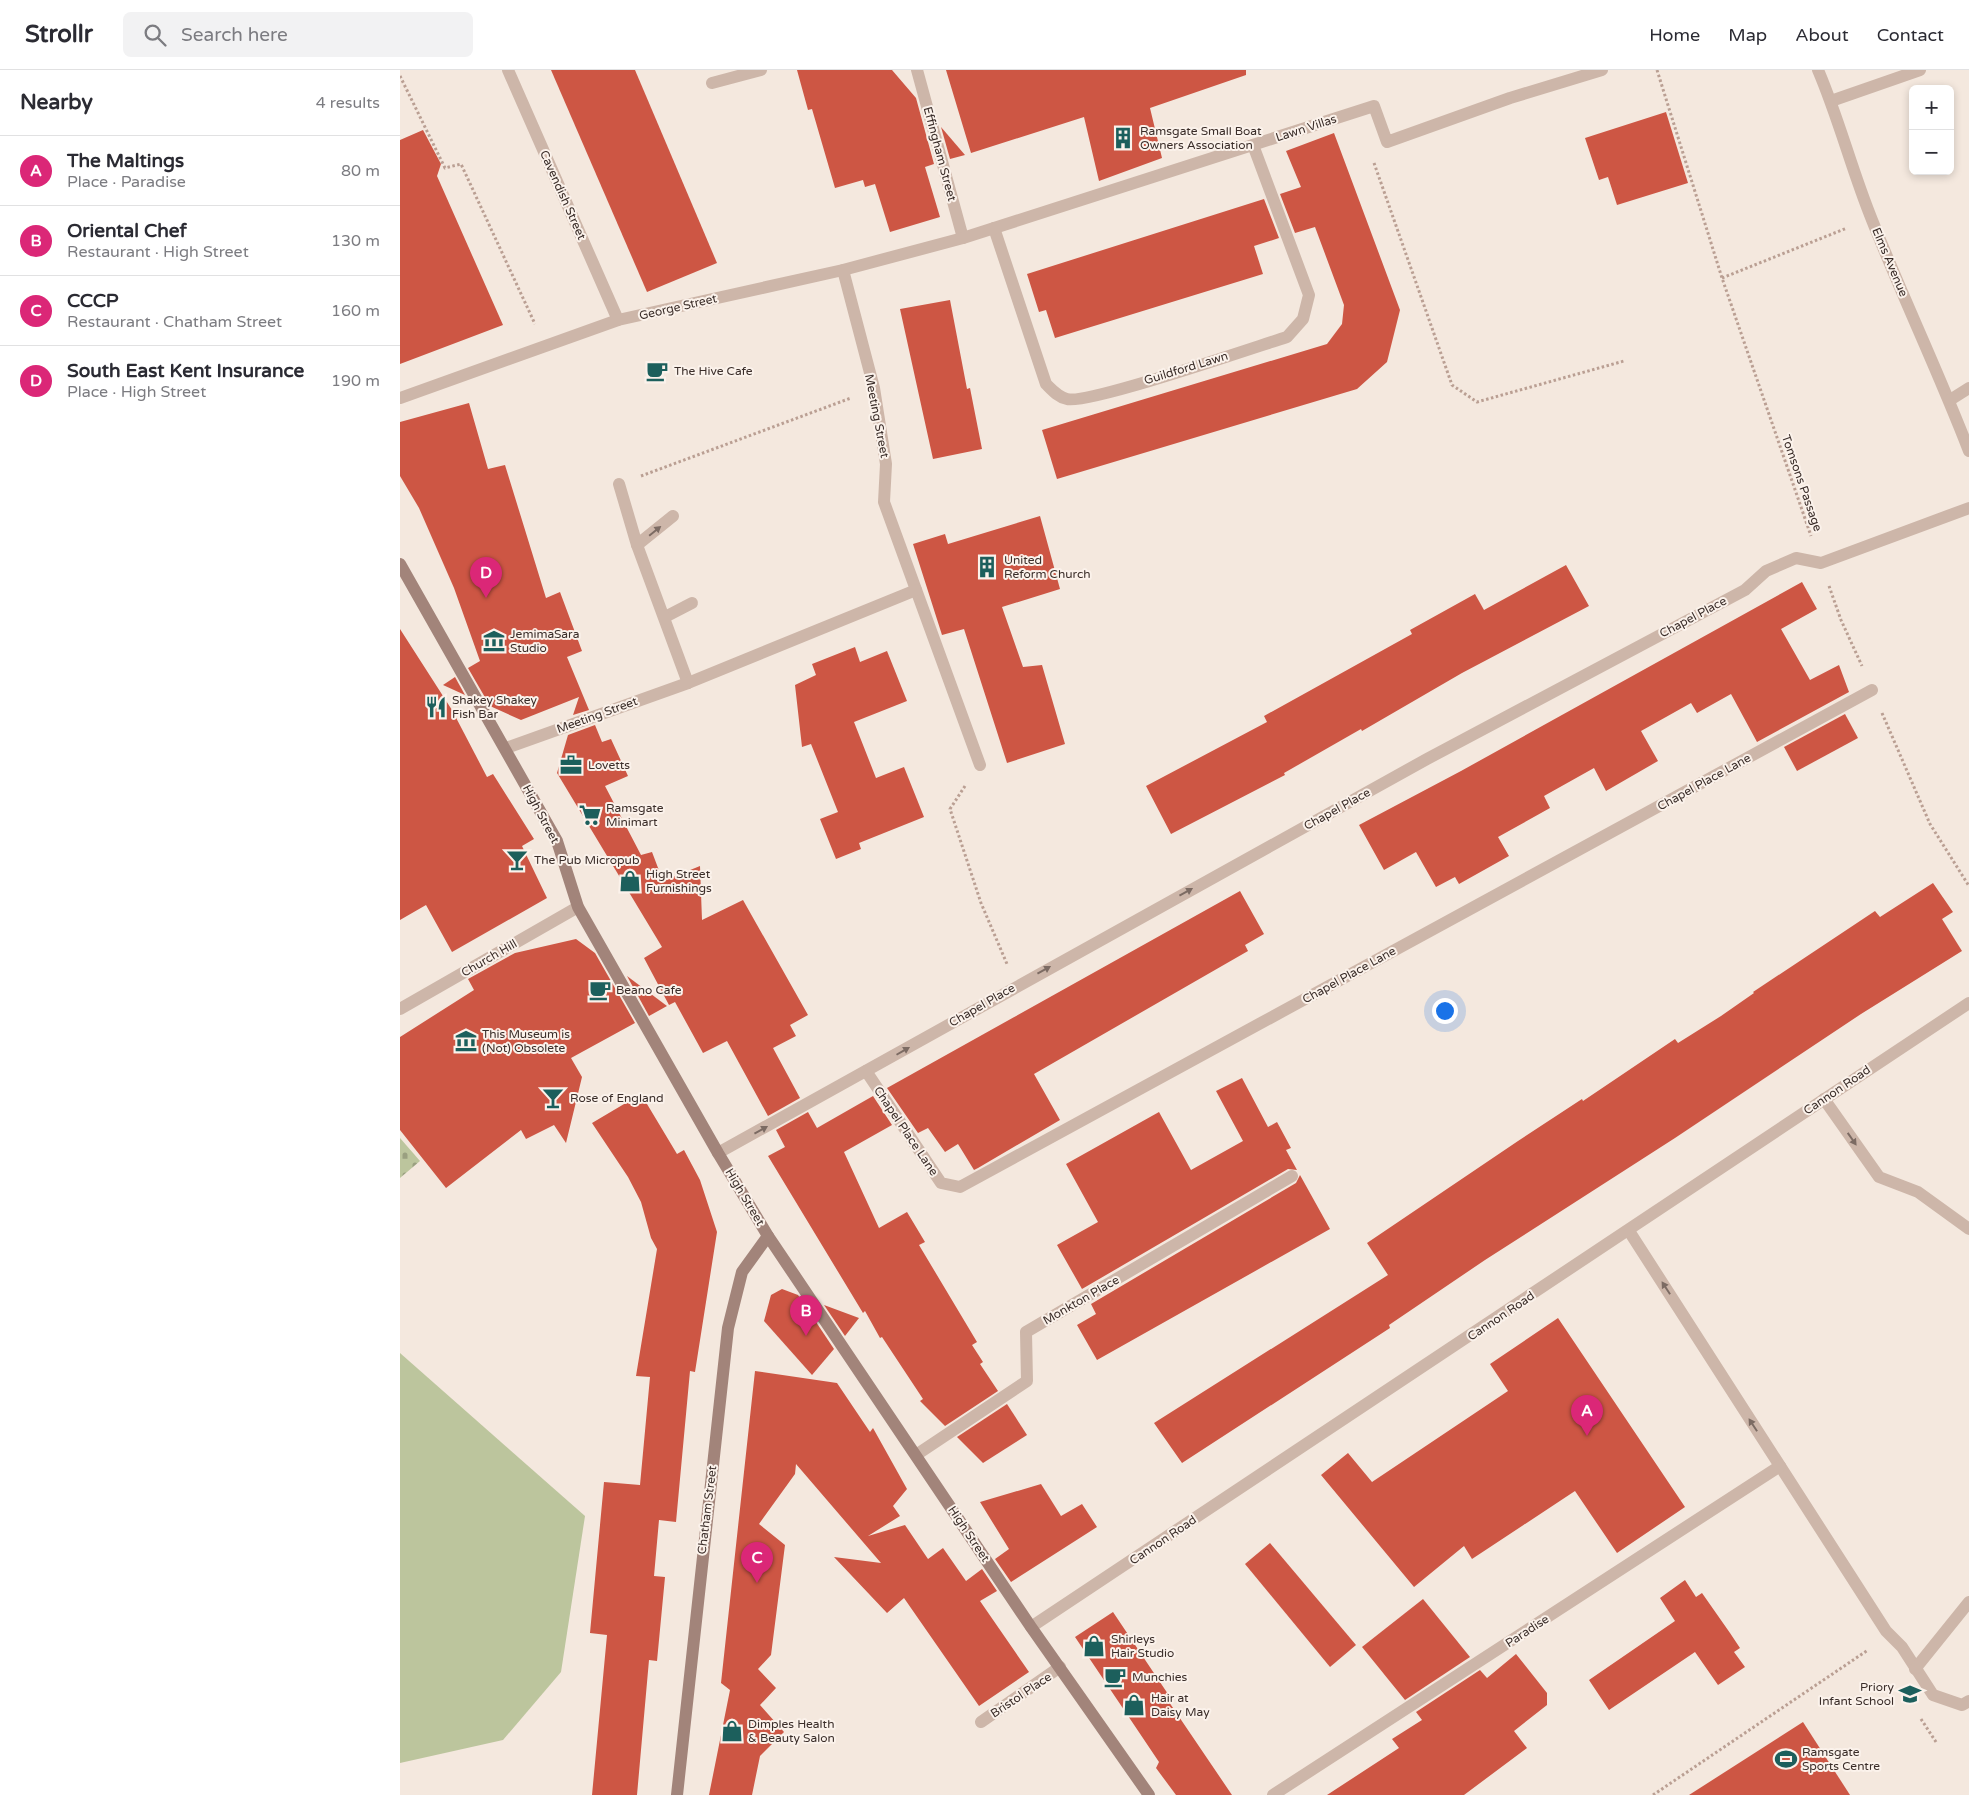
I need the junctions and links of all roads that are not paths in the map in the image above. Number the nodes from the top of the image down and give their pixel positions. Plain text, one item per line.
1 (508, 70) edge
2 (760, 70) edge
3 (917, 70) edge
4 (1602, 70) edge
5 (1818, 70) edge
6 (1920, 70) edge
7 (712, 83) dead end
8 (1831, 101) junction
9 (1253, 145) junction
10 (994, 228) junction
11 (963, 238) junction
12 (843, 270) junction
13 (618, 320) junction
14 (1969, 388) edge
15 (400, 398) edge
16 (1950, 400) junction
17 (1969, 452) edge
18 (620, 484) road end
19 (1969, 508) edge
20 (673, 516) dead end
21 (637, 545) junction
22 (400, 564) edge
23 (916, 590) junction
24 (692, 603) dead end
25 (665, 617) junction
26 (688, 683) junction
27 (1872, 690) road end
28 (506, 748) junction
29 (980, 765) road end
30 (578, 907) junction
31 (1969, 1003) edge
32 (400, 1009) edge
33 (866, 1071) junction
34 (1824, 1099) junction
35 (718, 1153) junction
36 (1292, 1176) dead end
37 (1969, 1229) edge
38 (1629, 1231) junction
39 (768, 1236) junction
40 (916, 1455) junction
41 (1780, 1466) junction
42 (1969, 1602) edge
43 (1031, 1628) junction
44 (1060, 1668) junction
45 (1915, 1669) junction
46 (1969, 1701) edge
47 (981, 1722) dead end
48 (677, 1795) edge
49 (1149, 1795) edge
50 (1273, 1795) edge

1 - 13 street, Cavendish Street
2 - 7 street
3 - 11 street, Effingham Street
4 - 9 street, Lawn Villas
5 - 8 street, Elms Avenue
6 - 8 street
8 - 16 street, Elms Avenue
9 - 10 street, Lawn Villas
9 - 10 street, Guildford Lawn
10 - 11 street, Lawn Villas
11 - 12 street, George Street
12 - 13 street, George Street
12 - 23 street, Meeting Street
13 - 15 street, George Street
14 - 16 street
16 - 17 street, Elms Avenue
18 - 21 street
33 -> 19 street, Chapel Place
21 -> 20 street
21 - 25 street
22 - 28 street, High Street
23 - 26 street, Meeting Street
23 - 29 street, Meeting Street
24 - 25 street
25 - 26 street
26 - 28 street, Meeting Street
27 - 33 street, Chapel Place Lane
28 - 30 street, High Street
30 - 32 street, Church Hill
30 - 35 street, High Street
31 - 34 street, Cannon Road
35 -> 33 street, Chapel Place
34 -> 37 street
34 - 38 street, Cannon Road
35 - 39 street, High Street
36 - 40 street, Monkton Place
41 -> 38 street
38 - 43 street, Cannon Road
39 - 40 street, High Street
39 - 48 street, Chatham Street
40 - 43 street, High Street
41 - 45 street
41 - 50 street, Paradise
42 - 45 street
43 - 44 street, High Street
44 - 47 street, Bristol Place
44 - 49 street, High Street
45 - 46 street

